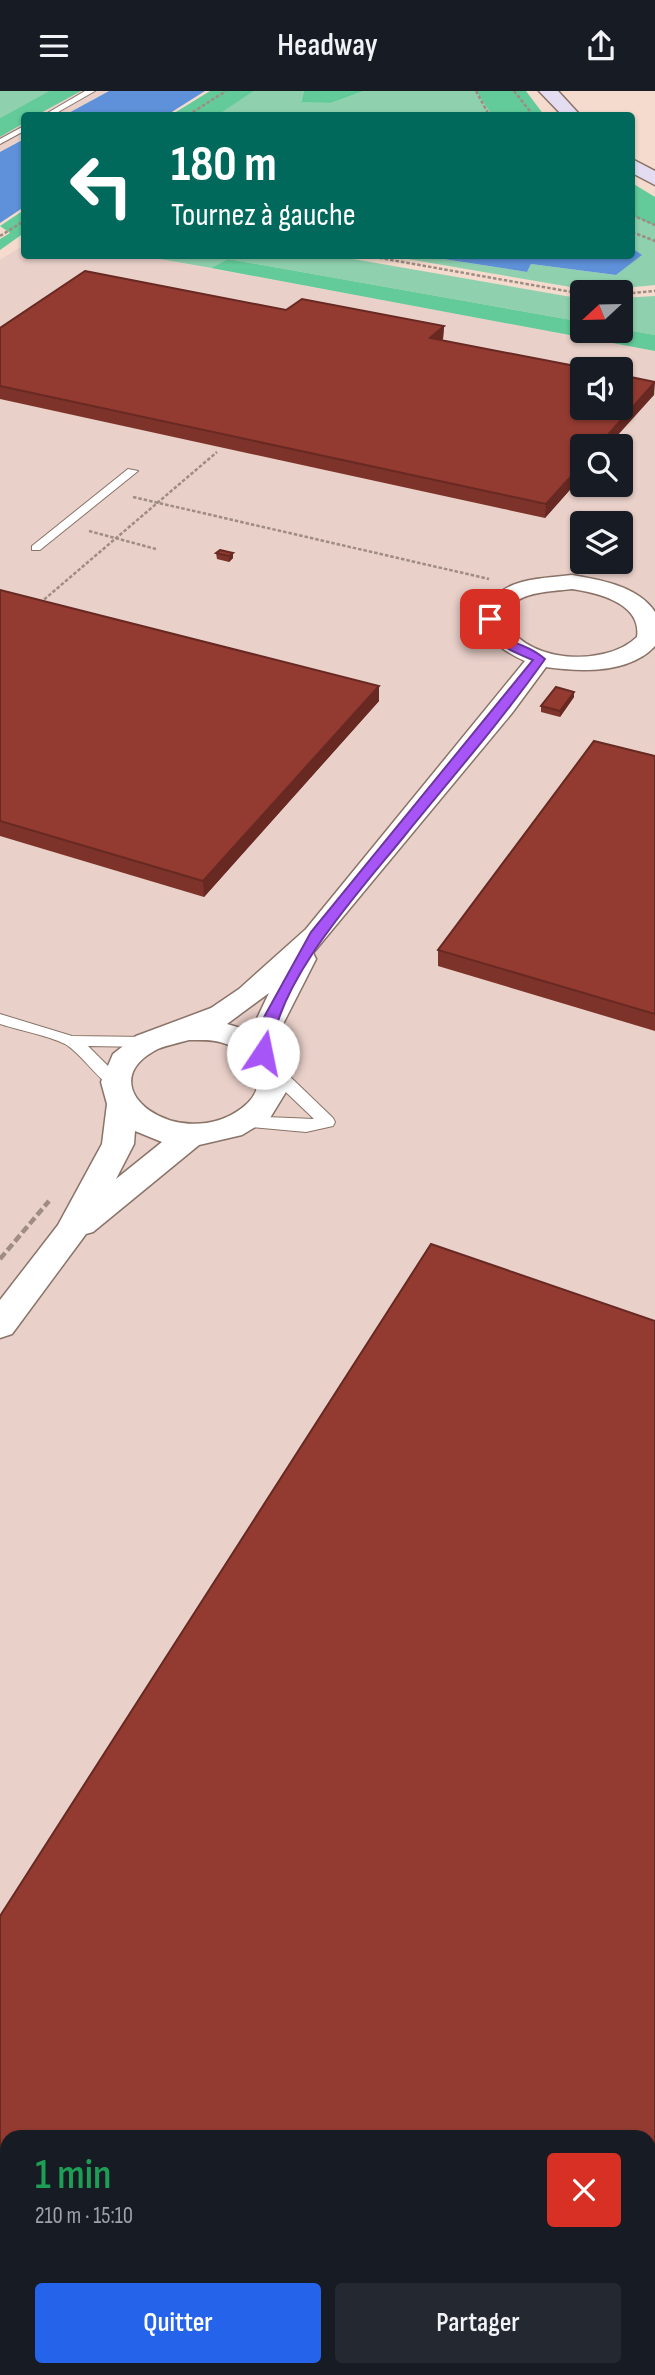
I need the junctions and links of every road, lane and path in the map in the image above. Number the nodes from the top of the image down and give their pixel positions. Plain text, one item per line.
1 (91, 91) edge
2 (226, 91) edge
3 (476, 91) edge
4 (548, 91) edge
5 (53, 112) edge
6 (193, 112) edge
7 (488, 112) edge
8 (568, 112) edge
9 (21, 130) edge
10 (0, 142) edge
11 (635, 167) edge
12 (655, 179) edge
13 (635, 216) edge
14 (21, 223) edge
15 (655, 226) edge
16 (635, 233) edge
17 (0, 236) edge
18 (655, 241) edge
19 (386, 259) edge
20 (655, 291) edge
21 (570, 292) edge
22 (634, 293) edge
23 (217, 451) edge
24 (132, 471) dead end
25 (108, 491) junction
26 (158, 502) junction
27 (66, 524) junction
28 (116, 538) junction
29 (36, 548) dead end
30 (156, 549) dead end
31 (525, 587) junction
32 (40, 603) edge
33 (539, 659) junction
34 (316, 935) junction
35 (0, 1019) edge
36 (187, 1030) junction
37 (71, 1041) junction
38 (146, 1042) junction
39 (269, 1062) junction
40 (118, 1094) junction
41 (245, 1122) junction
42 (191, 1135) junction
43 (57, 1191) dead end
44 (71, 1232) junction
45 (0, 1259) edge
46 (0, 1325) edge

1 - 5 lane
2 - 6 path
3 - 7 path
4 - 8 main road
9 - 10 lane
11 - 12 main road
13 - 15 path
14 - 17 path
16 - 18 path
19 - 21 path
20 - 22 path
23 - 26 path
24 - 25 lane
25 - 26 path
25 - 27 lane
26 - 28 path
26 - 31 path
27 - 28 path
27 - 29 lane
28 - 30 path
28 - 32 path
31 - 33 street
31 - 33 street
33 - 34 street
34 - 36 street
34 - 39 street
35 - 37 lane
36 - 38 street
36 - 39 street
37 - 38 lane
37 - 40 lane
38 - 40 street
39 - 41 street
39 - 41 lane
40 - 42 street
40 - 44 street
41 - 42 street
42 - 44 street
43 - 45 path
44 - 46 street

